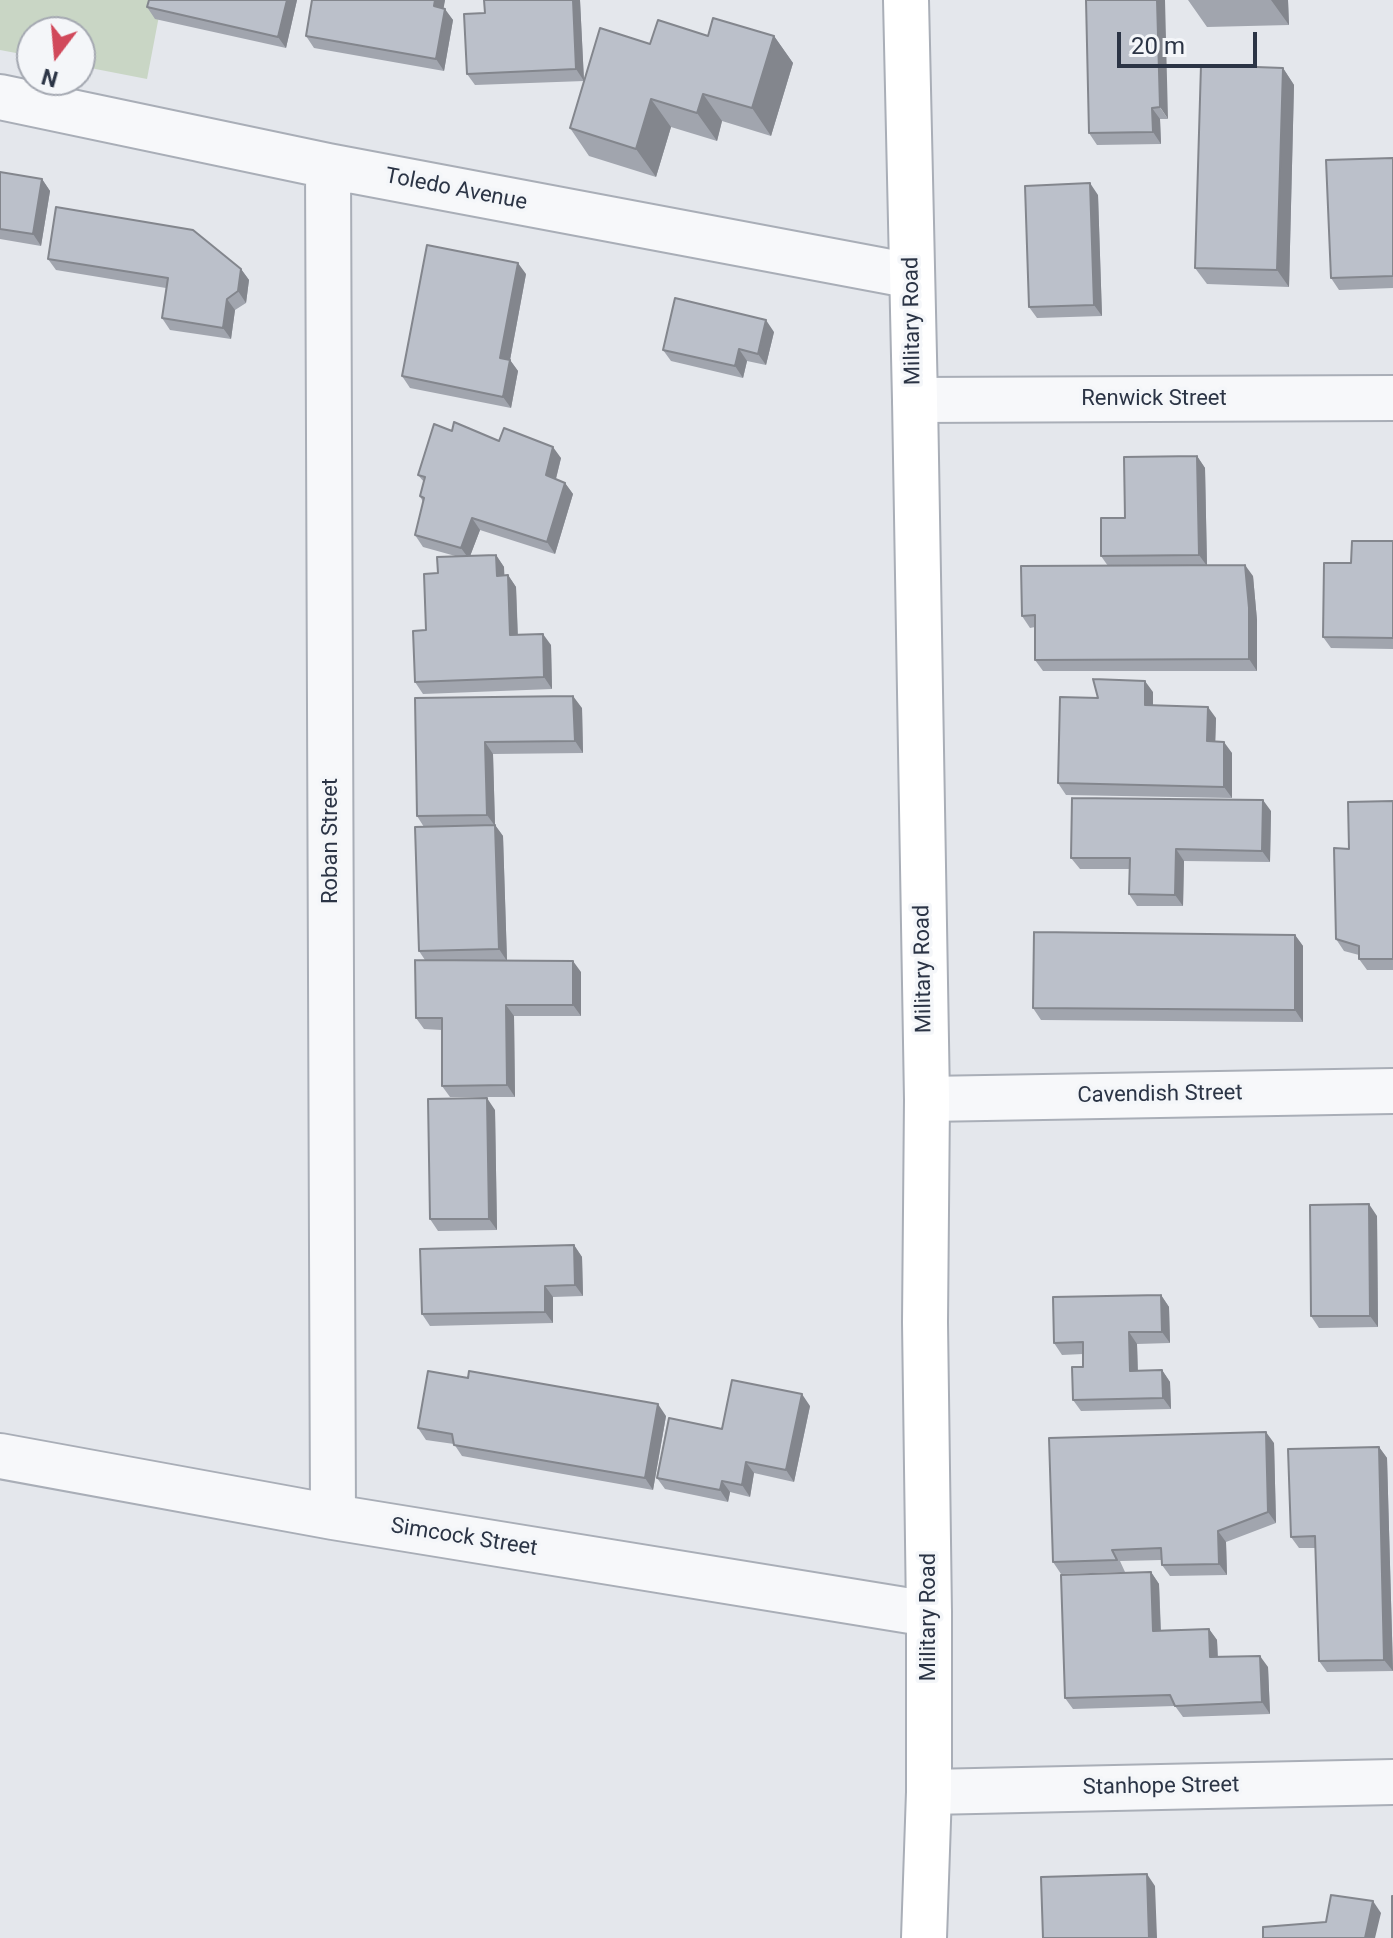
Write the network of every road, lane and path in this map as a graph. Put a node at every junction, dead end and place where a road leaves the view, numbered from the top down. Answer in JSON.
{"nodes":[{"id":1,"x":906,"y":0,"type":"edge"},
{"id":2,"x":0,"y":97,"type":"edge"},
{"id":3,"x":328,"y":166,"type":"junction"},
{"id":4,"x":912,"y":276,"type":"junction"},
{"id":5,"x":1393,"y":398,"type":"edge"},
{"id":6,"x":915,"y":400,"type":"junction"},
{"id":7,"x":1393,"y":1091,"type":"edge"},
{"id":8,"x":927,"y":1099,"type":"junction"},
{"id":9,"x":0,"y":1456,"type":"edge"},
{"id":10,"x":333,"y":1517,"type":"junction"},
{"id":11,"x":929,"y":1614,"type":"junction"},
{"id":12,"x":1393,"y":1782,"type":"edge"},
{"id":13,"x":929,"y":1792,"type":"junction"},
{"id":14,"x":924,"y":1938,"type":"edge"}],
"edges":[{"from":1,"to":4,"type":"street","name":"Military Road"},
{"from":2,"to":3,"type":"street","name":"Toledo Avenue"},
{"from":3,"to":4,"type":"street","name":"Toledo Avenue"},
{"from":3,"to":10,"type":"street","name":"Roban Street"},
{"from":4,"to":6,"type":"street","name":"Military Road"},
{"from":5,"to":6,"type":"street","name":"Renwick Street"},
{"from":6,"to":8,"type":"street","name":"Military Road"},
{"from":7,"to":8,"type":"street","name":"Cavendish Street"},
{"from":8,"to":11,"type":"street","name":"Military Road"},
{"from":9,"to":10,"type":"street","name":"Simcock Street"},
{"from":10,"to":11,"type":"street","name":"Simcock Street"},
{"from":11,"to":13,"type":"street","name":"Military Road"},
{"from":12,"to":13,"type":"street","name":"Stanhope Street"},
{"from":13,"to":14,"type":"street","name":"Military Road"}]}
